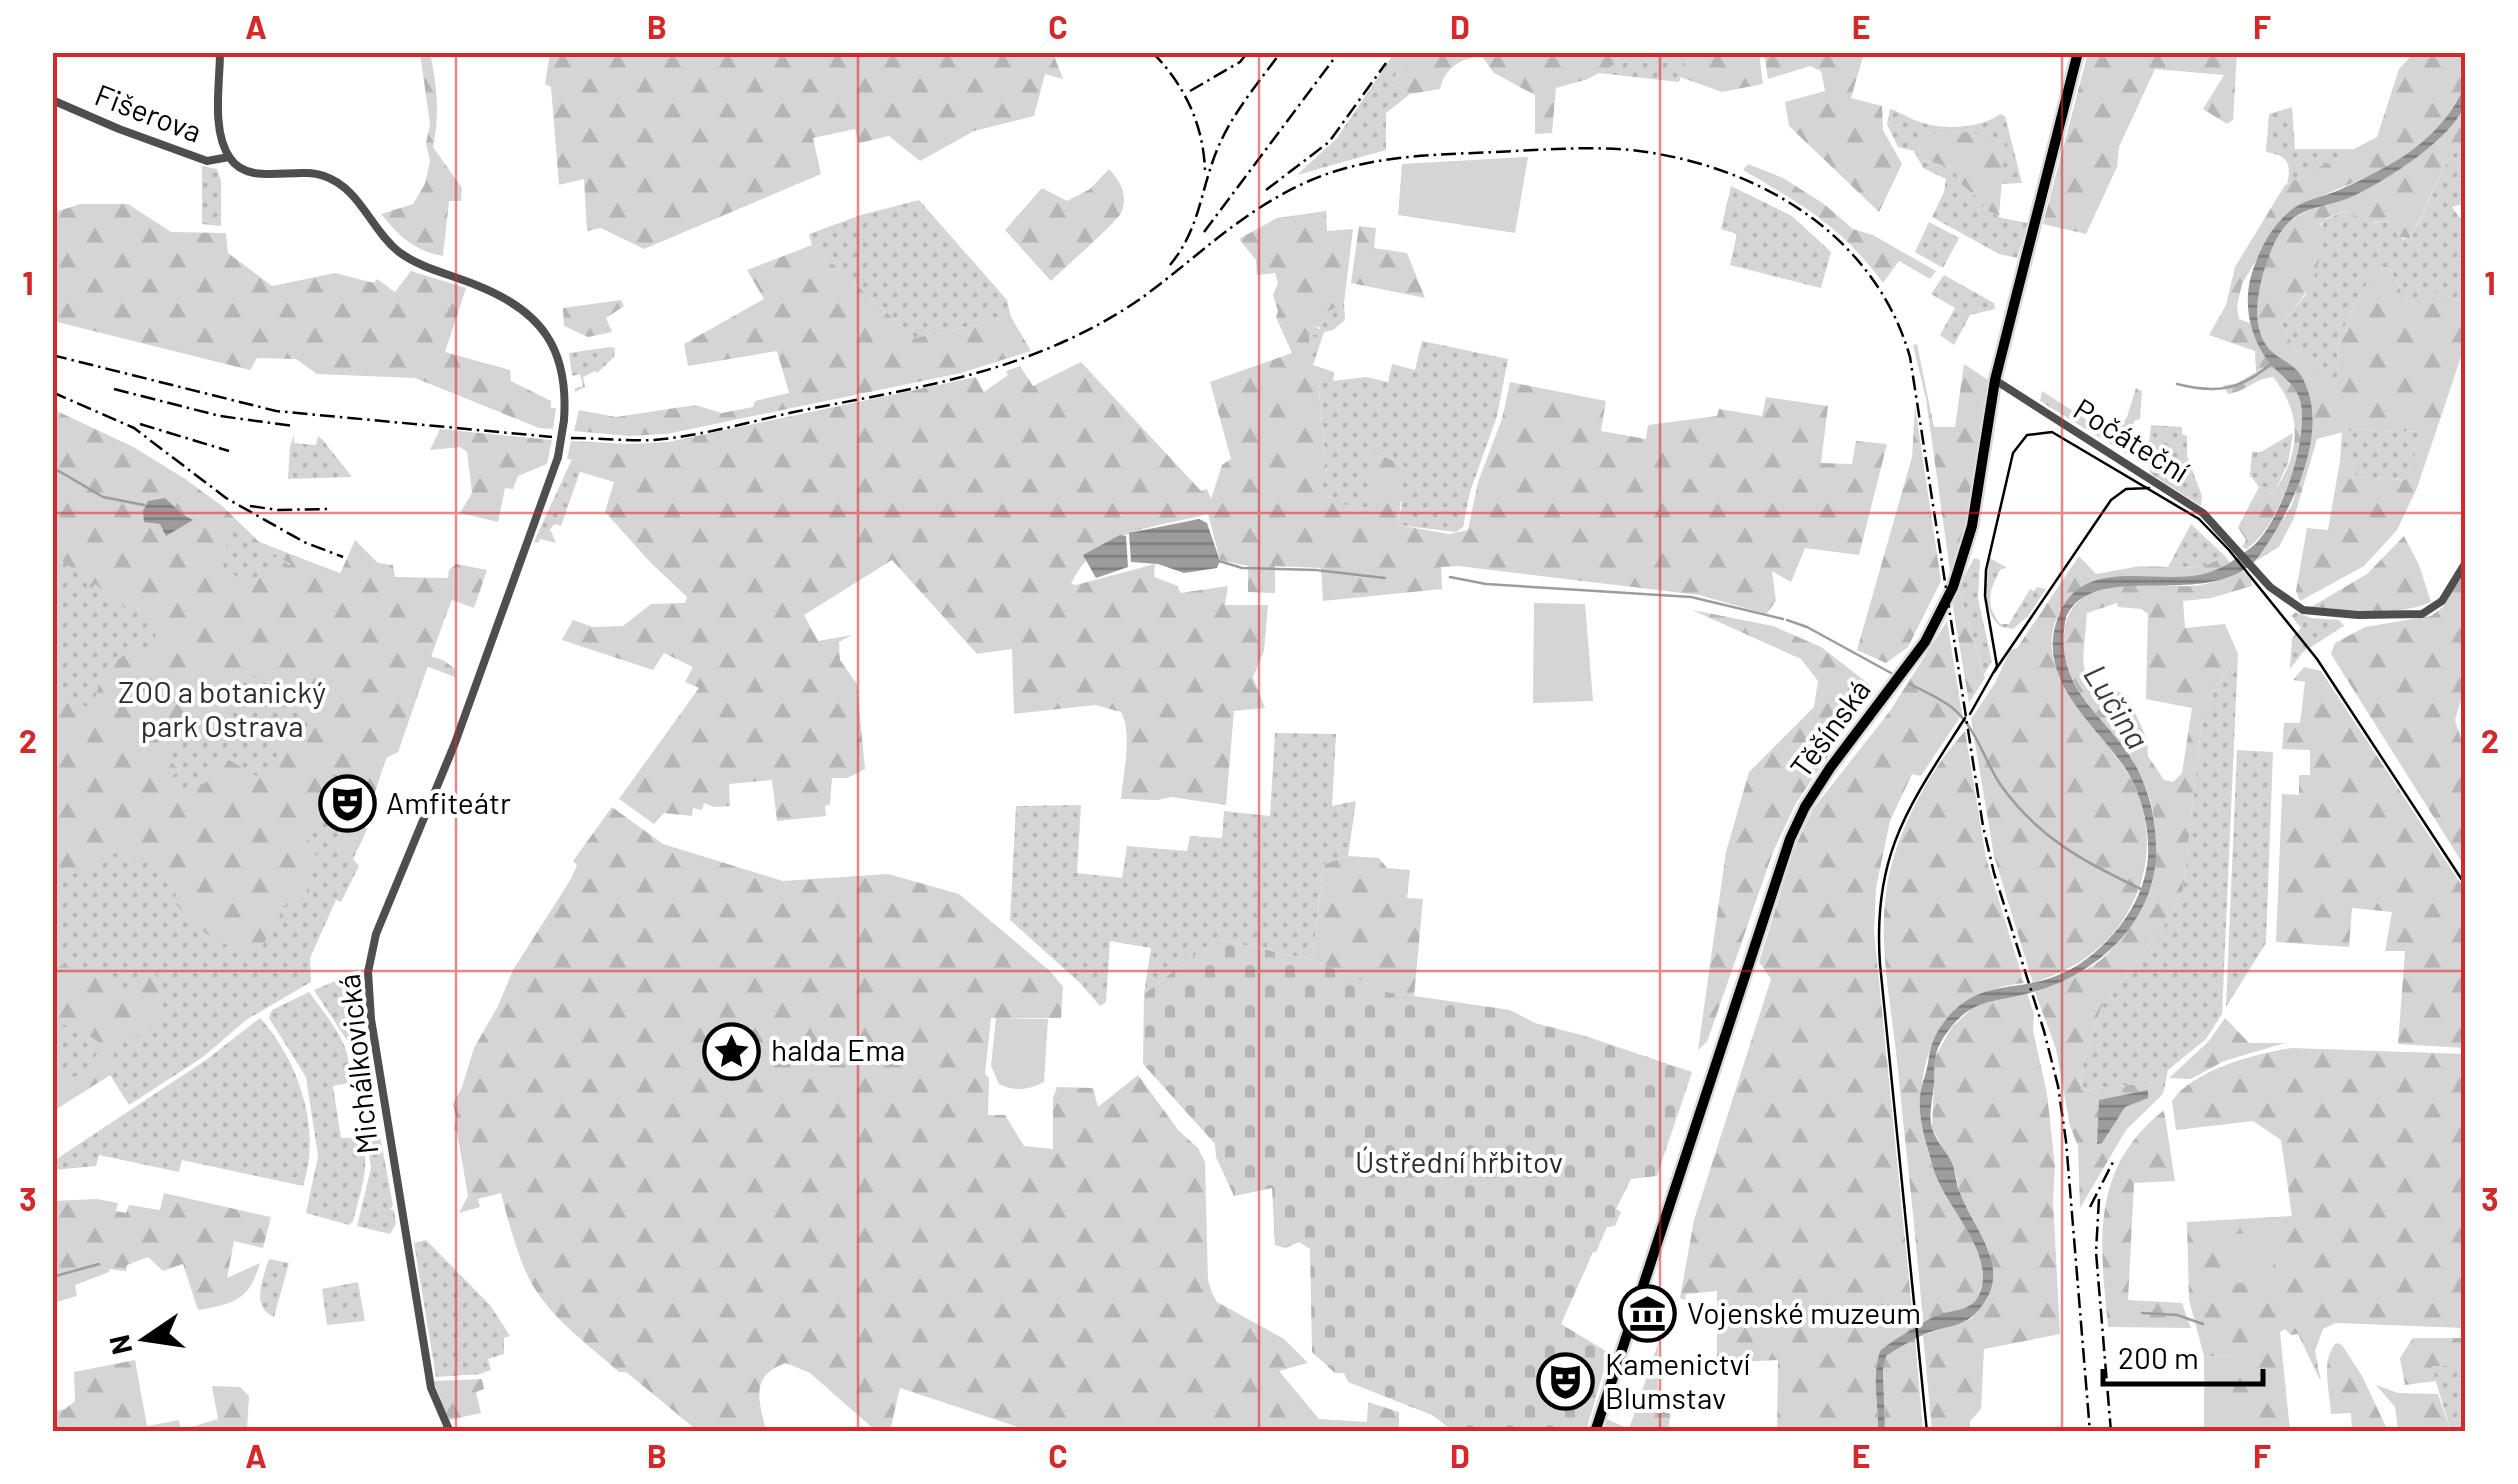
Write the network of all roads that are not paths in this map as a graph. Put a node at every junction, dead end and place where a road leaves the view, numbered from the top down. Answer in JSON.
{"nodes":[{"id":1,"x":220,"y":52,"type":"edge"},
{"id":2,"x":2078,"y":52,"type":"edge"},
{"id":3,"x":52,"y":100,"type":"edge"},
{"id":4,"x":228,"y":157,"type":"junction"},
{"id":5,"x":560,"y":360,"type":"joint"},
{"id":6,"x":1995,"y":380,"type":"junction"},
{"id":7,"x":2466,"y":562,"type":"edge"},
{"id":8,"x":450,"y":1432,"type":"edge"},
{"id":9,"x":1595,"y":1432,"type":"edge"}],
"edges":[{"from":1,"to":4,"type":"street"},
{"from":2,"to":6,"type":"main road","name":"Těšínská"},
{"from":3,"to":4,"type":"street","name":"Fišerova"},
{"from":4,"to":5,"type":"street","name":"Fišerova"},
{"from":5,"to":8,"type":"street","name":"Michálkovická","bridge":true},
{"from":6,"to":7,"type":"street","name":"Počáteční"},
{"from":6,"to":9,"type":"main road","name":"Těšínská"}]}
